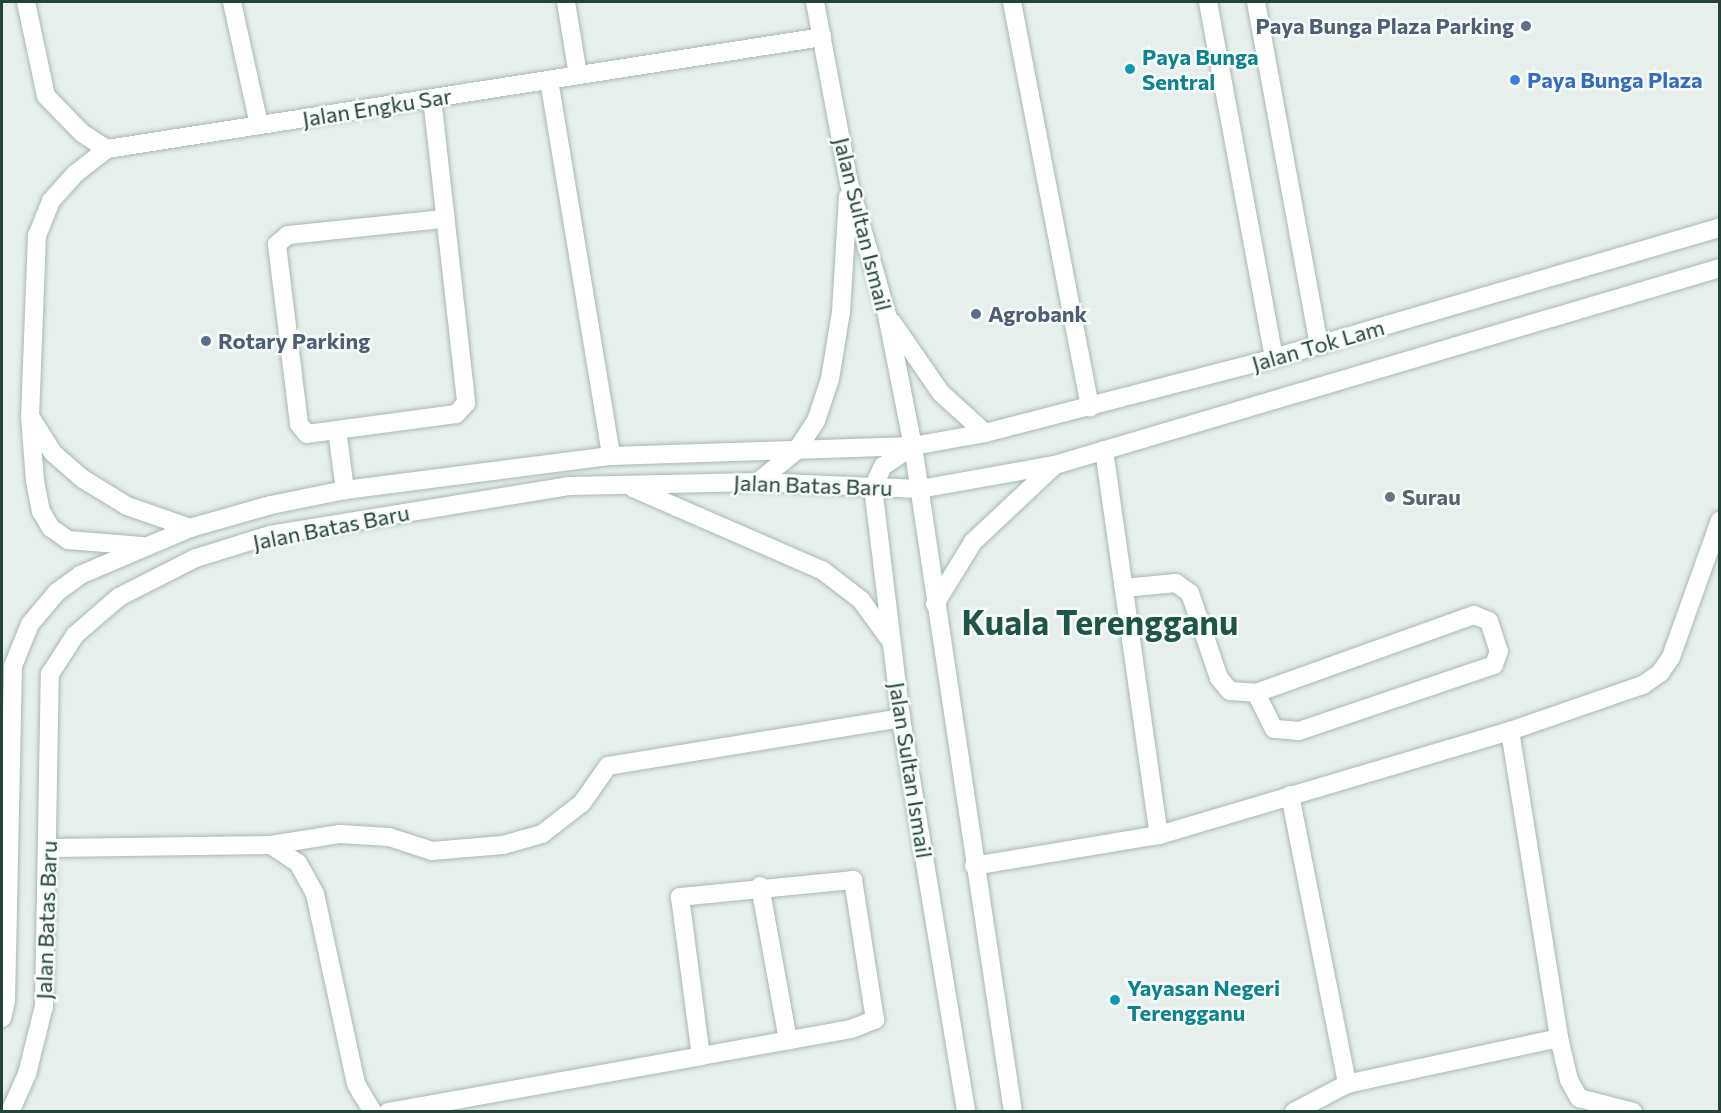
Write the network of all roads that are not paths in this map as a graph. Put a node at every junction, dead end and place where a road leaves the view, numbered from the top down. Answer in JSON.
{"nodes":[{"id":1,"x":26,"y":2,"type":"edge"},
{"id":2,"x":232,"y":2,"type":"edge"},
{"id":3,"x":566,"y":2,"type":"edge"},
{"id":4,"x":815,"y":2,"type":"edge"},
{"id":5,"x":1012,"y":2,"type":"edge"},
{"id":6,"x":1208,"y":2,"type":"edge"},
{"id":7,"x":1256,"y":2,"type":"edge"},
{"id":8,"x":822,"y":37,"type":"junction"},
{"id":9,"x":578,"y":75,"type":"junction"},
{"id":10,"x":549,"y":80,"type":"junction"},
{"id":11,"x":432,"y":98,"type":"junction"},
{"id":12,"x":260,"y":125,"type":"junction"},
{"id":13,"x":107,"y":149,"type":"junction"},
{"id":14,"x":849,"y":183,"type":"junction"},
{"id":15,"x":442,"y":219,"type":"junction"},
{"id":16,"x":1719,"y":228,"type":"edge"},
{"id":17,"x":1719,"y":268,"type":"edge"},
{"id":18,"x":887,"y":315,"type":"junction"},
{"id":19,"x":1319,"y":345,"type":"junction"},
{"id":20,"x":1274,"y":358,"type":"junction"},
{"id":21,"x":1090,"y":408,"type":"junction"},
{"id":22,"x":30,"y":417,"type":"junction"},
{"id":23,"x":337,"y":430,"type":"junction"},
{"id":24,"x":985,"y":433,"type":"junction"},
{"id":25,"x":913,"y":446,"type":"junction"},
{"id":26,"x":797,"y":450,"type":"junction"},
{"id":27,"x":1104,"y":450,"type":"junction"},
{"id":28,"x":610,"y":456,"type":"junction"},
{"id":29,"x":1055,"y":465,"type":"junction"},
{"id":30,"x":758,"y":482,"type":"junction"},
{"id":31,"x":626,"y":485,"type":"junction"},
{"id":32,"x":873,"y":487,"type":"junction"},
{"id":33,"x":920,"y":489,"type":"junction"},
{"id":34,"x":345,"y":490,"type":"junction"},
{"id":35,"x":1719,"y":520,"type":"edge"},
{"id":36,"x":190,"y":528,"type":"junction"},
{"id":37,"x":142,"y":546,"type":"junction"},
{"id":38,"x":1124,"y":588,"type":"junction"},
{"id":39,"x":935,"y":604,"type":"junction"},
{"id":40,"x":891,"y":642,"type":"junction"},
{"id":41,"x":1256,"y":693,"type":"junction"},
{"id":42,"x":901,"y":718,"type":"junction"},
{"id":43,"x":1510,"y":731,"type":"junction"},
{"id":44,"x":6,"y":742,"type":"edge"},
{"id":45,"x":1290,"y":795,"type":"junction"},
{"id":46,"x":1159,"y":835,"type":"junction"},
{"id":47,"x":271,"y":845,"type":"junction"},
{"id":48,"x":50,"y":848,"type":"junction"},
{"id":49,"x":974,"y":866,"type":"junction"},
{"id":50,"x":760,"y":886,"type":"junction"},
{"id":51,"x":2,"y":1018,"type":"edge"},
{"id":52,"x":1559,"y":1038,"type":"junction"},
{"id":53,"x":788,"y":1040,"type":"junction"},
{"id":54,"x":701,"y":1056,"type":"junction"},
{"id":55,"x":1347,"y":1084,"type":"junction"},
{"id":56,"x":10,"y":1112,"type":"edge"},
{"id":57,"x":373,"y":1112,"type":"edge"},
{"id":58,"x":388,"y":1112,"type":"edge"},
{"id":59,"x":966,"y":1112,"type":"edge"},
{"id":60,"x":1013,"y":1112,"type":"edge"},
{"id":61,"x":1294,"y":1112,"type":"edge"},
{"id":62,"x":1633,"y":1112,"type":"edge"}],
"edges":[{"from":1,"to":13,"type":"main road"},
{"from":2,"to":12,"type":"main road"},
{"from":3,"to":9,"type":"main road"},
{"from":4,"to":8,"type":"main road","name":"Jalan Sultan Ismail"},
{"from":5,"to":21,"type":"main road"},
{"from":6,"to":20,"type":"main road"},
{"from":7,"to":19,"type":"main road"},
{"from":8,"to":9,"type":"main road","name":"Jalan Engku Sar"},
{"from":8,"to":14,"type":"main road","name":"Jalan Sultan Ismail"},
{"from":9,"to":10,"type":"main road","name":"Jalan Engku Sar"},
{"from":10,"to":11,"type":"main road","name":"Jalan Engku Sar"},
{"from":10,"to":28,"type":"main road"},
{"from":11,"to":12,"type":"main road","name":"Jalan Engku Sar"},
{"from":11,"to":15,"type":"main road"},
{"from":12,"to":13,"type":"main road","name":"Jalan Engku Sar"},
{"from":13,"to":22,"type":"main road"},
{"from":14,"to":18,"type":"main road","name":"Jalan Sultan Ismail"},
{"from":14,"to":26,"type":"main road"},
{"from":15,"to":23,"type":"main road"},
{"from":15,"to":23,"type":"main road"},
{"from":16,"to":19,"type":"main road","name":"Jalan Tok Lam"},
{"from":17,"to":27,"type":"main road","name":"Jalan Tok Lam"},
{"from":18,"to":24,"type":"main road"},
{"from":18,"to":25,"type":"main road","name":"Jalan Sultan Ismail"},
{"from":19,"to":20,"type":"main road","name":"Jalan Tok Lam"},
{"from":20,"to":21,"type":"main road","name":"Jalan Tok Lam"},
{"from":21,"to":24,"type":"main road","name":"Jalan Tok Lam"},
{"from":22,"to":36,"type":"main road"},
{"from":22,"to":37,"type":"main road"},
{"from":23,"to":34,"type":"main road"},
{"from":24,"to":25,"type":"main road","name":"Jalan Tok Lam"},
{"from":25,"to":26,"type":"main road","name":"Jalan Batas Baru"},
{"from":25,"to":32,"type":"main road"},
{"from":25,"to":33,"type":"main road","name":"Jalan Sultan Ismail"},
{"from":26,"to":28,"type":"main road","name":"Jalan Batas Baru"},
{"from":26,"to":30,"type":"main road"},
{"from":27,"to":29,"type":"main road","name":"Jalan Tok Lam"},
{"from":27,"to":38,"type":"main road"},
{"from":28,"to":34,"type":"main road","name":"Jalan Batas Baru"},
{"from":29,"to":33,"type":"main road","name":"Jalan Tok Lam"},
{"from":29,"to":39,"type":"main road"},
{"from":30,"to":31,"type":"main road","name":"Jalan Batas Baru"},
{"from":30,"to":32,"type":"main road","name":"Jalan Batas Baru"},
{"from":31,"to":40,"type":"main road"},
{"from":31,"to":48,"type":"main road","name":"Jalan Batas Baru"},
{"from":32,"to":33,"type":"main road","name":"Jalan Batas Baru"},
{"from":32,"to":40,"type":"main road","name":"Jalan Sultan Ismail"},
{"from":33,"to":39,"type":"main road","name":"Jalan Sultan Ismail"},
{"from":34,"to":36,"type":"main road","name":"Jalan Batas Baru"},
{"from":35,"to":43,"type":"main road"},
{"from":36,"to":37,"type":"main road","name":"Jalan Batas Baru"},
{"from":37,"to":44,"type":"main road","name":"Jalan Batas Baru"},
{"from":38,"to":41,"type":"main road"},
{"from":38,"to":46,"type":"main road"},
{"from":39,"to":49,"type":"main road","name":"Jalan Sultan Ismail"},
{"from":40,"to":42,"type":"main road","name":"Jalan Sultan Ismail"},
{"from":41,"to":41,"type":"main road"},
{"from":42,"to":47,"type":"main road"},
{"from":42,"to":59,"type":"main road","name":"Jalan Sultan Ismail"},
{"from":43,"to":45,"type":"main road"},
{"from":43,"to":52,"type":"main road"},
{"from":44,"to":51,"type":"main road","name":"Jalan Batas Baru"},
{"from":45,"to":46,"type":"main road"},
{"from":45,"to":55,"type":"main road"},
{"from":46,"to":49,"type":"main road"},
{"from":47,"to":48,"type":"main road"},
{"from":47,"to":57,"type":"main road"},
{"from":48,"to":56,"type":"main road","name":"Jalan Batas Baru"},
{"from":49,"to":60,"type":"main road","name":"Jalan Sultan Ismail"},
{"from":50,"to":53,"type":"main road"},
{"from":50,"to":53,"type":"main road"},
{"from":50,"to":54,"type":"main road"},
{"from":52,"to":55,"type":"main road"},
{"from":52,"to":62,"type":"main road"},
{"from":53,"to":54,"type":"main road"},
{"from":54,"to":58,"type":"main road"},
{"from":55,"to":61,"type":"main road"}]}
